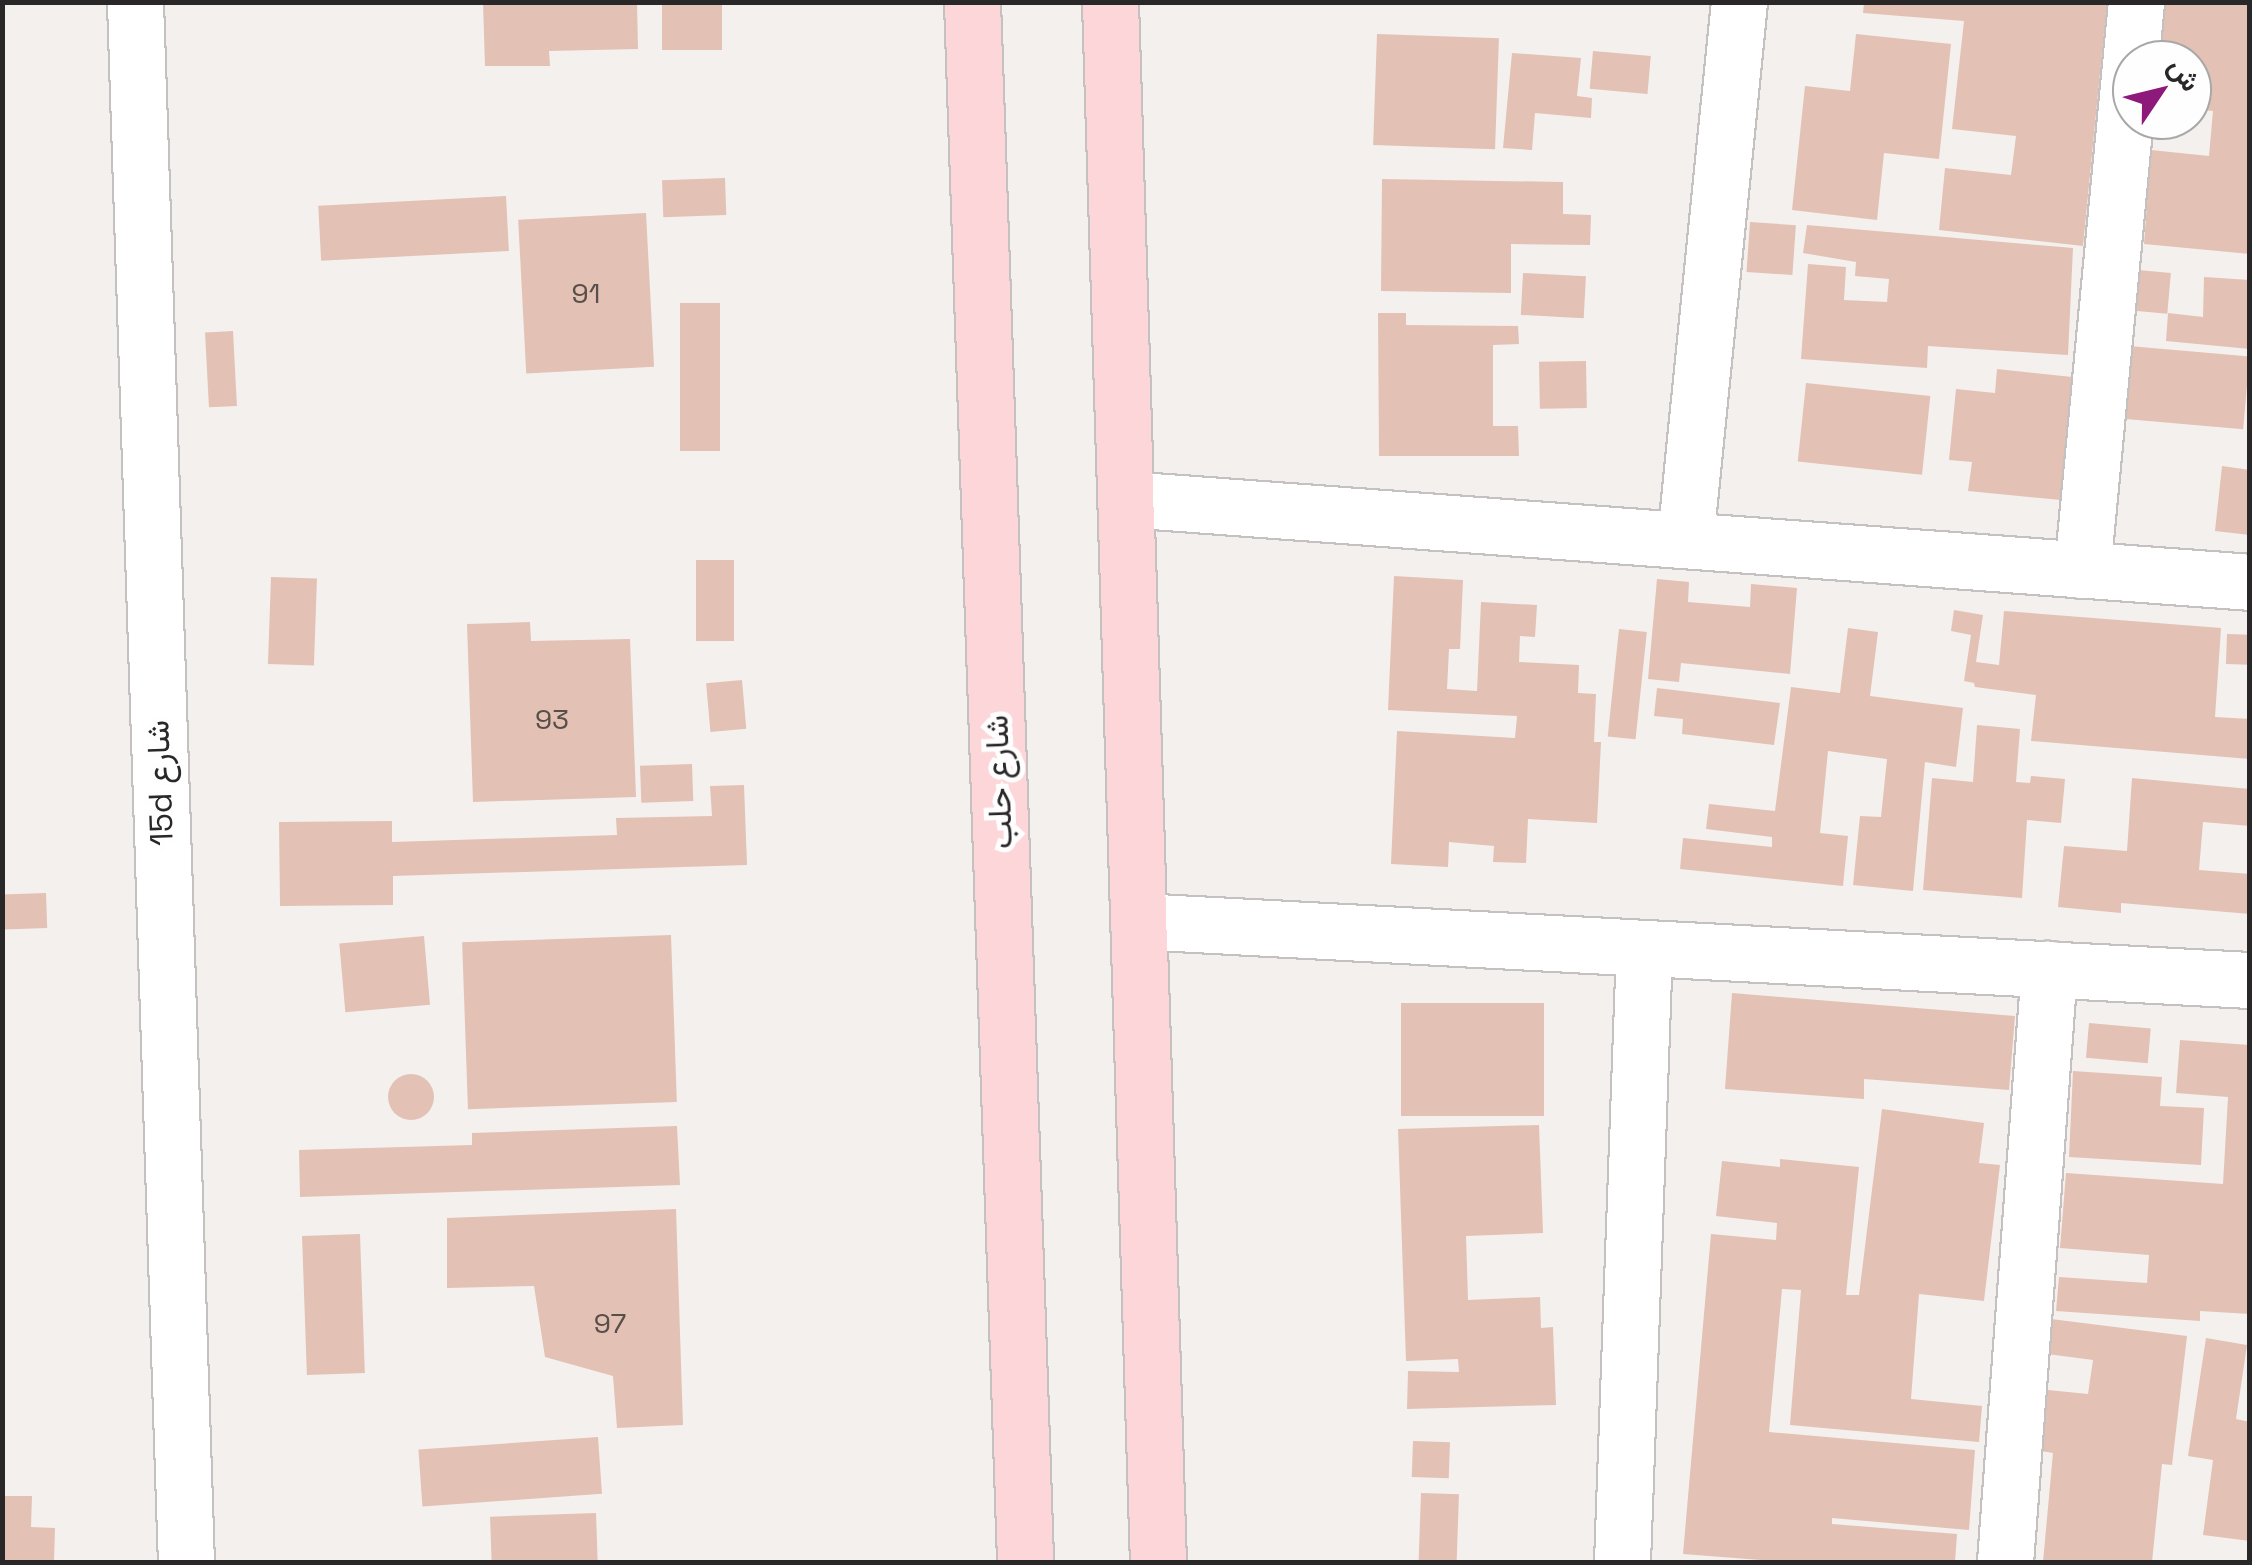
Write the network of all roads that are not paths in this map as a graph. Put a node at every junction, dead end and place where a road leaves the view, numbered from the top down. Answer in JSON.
{"nodes":[{"id":1,"x":135,"y":2,"type":"edge"},
{"id":2,"x":972,"y":2,"type":"edge"},
{"id":3,"x":1110,"y":2,"type":"edge"},
{"id":4,"x":1739,"y":2,"type":"edge"},
{"id":5,"x":2136,"y":2,"type":"edge"},
{"id":6,"x":1126,"y":499,"type":"junction"},
{"id":7,"x":1685,"y":540,"type":"junction"},
{"id":8,"x":2082,"y":570,"type":"junction"},
{"id":9,"x":2250,"y":582,"type":"edge"},
{"id":10,"x":1138,"y":922,"type":"junction"},
{"id":11,"x":1644,"y":948,"type":"junction"},
{"id":12,"x":2049,"y":970,"type":"junction"},
{"id":13,"x":2250,"y":980,"type":"edge"},
{"id":14,"x":186,"y":1562,"type":"edge"},
{"id":15,"x":1025,"y":1562,"type":"edge"},
{"id":16,"x":1158,"y":1562,"type":"edge"},
{"id":17,"x":1622,"y":1562,"type":"edge"},
{"id":18,"x":2005,"y":1562,"type":"edge"}],
"edges":[{"from":1,"to":14,"type":"street","name":"15d شارع"},
{"from":2,"to":15,"type":"street","name":"شارع حلب"},
{"from":3,"to":6,"type":"street"},
{"from":4,"to":7,"type":"street"},
{"from":5,"to":8,"type":"street"},
{"from":6,"to":7,"type":"street"},
{"from":6,"to":10,"type":"street"},
{"from":7,"to":8,"type":"street"},
{"from":8,"to":9,"type":"street"},
{"from":10,"to":11,"type":"street"},
{"from":10,"to":16,"type":"street"},
{"from":11,"to":12,"type":"street"},
{"from":11,"to":17,"type":"street"},
{"from":12,"to":13,"type":"street"},
{"from":12,"to":18,"type":"street"}]}
